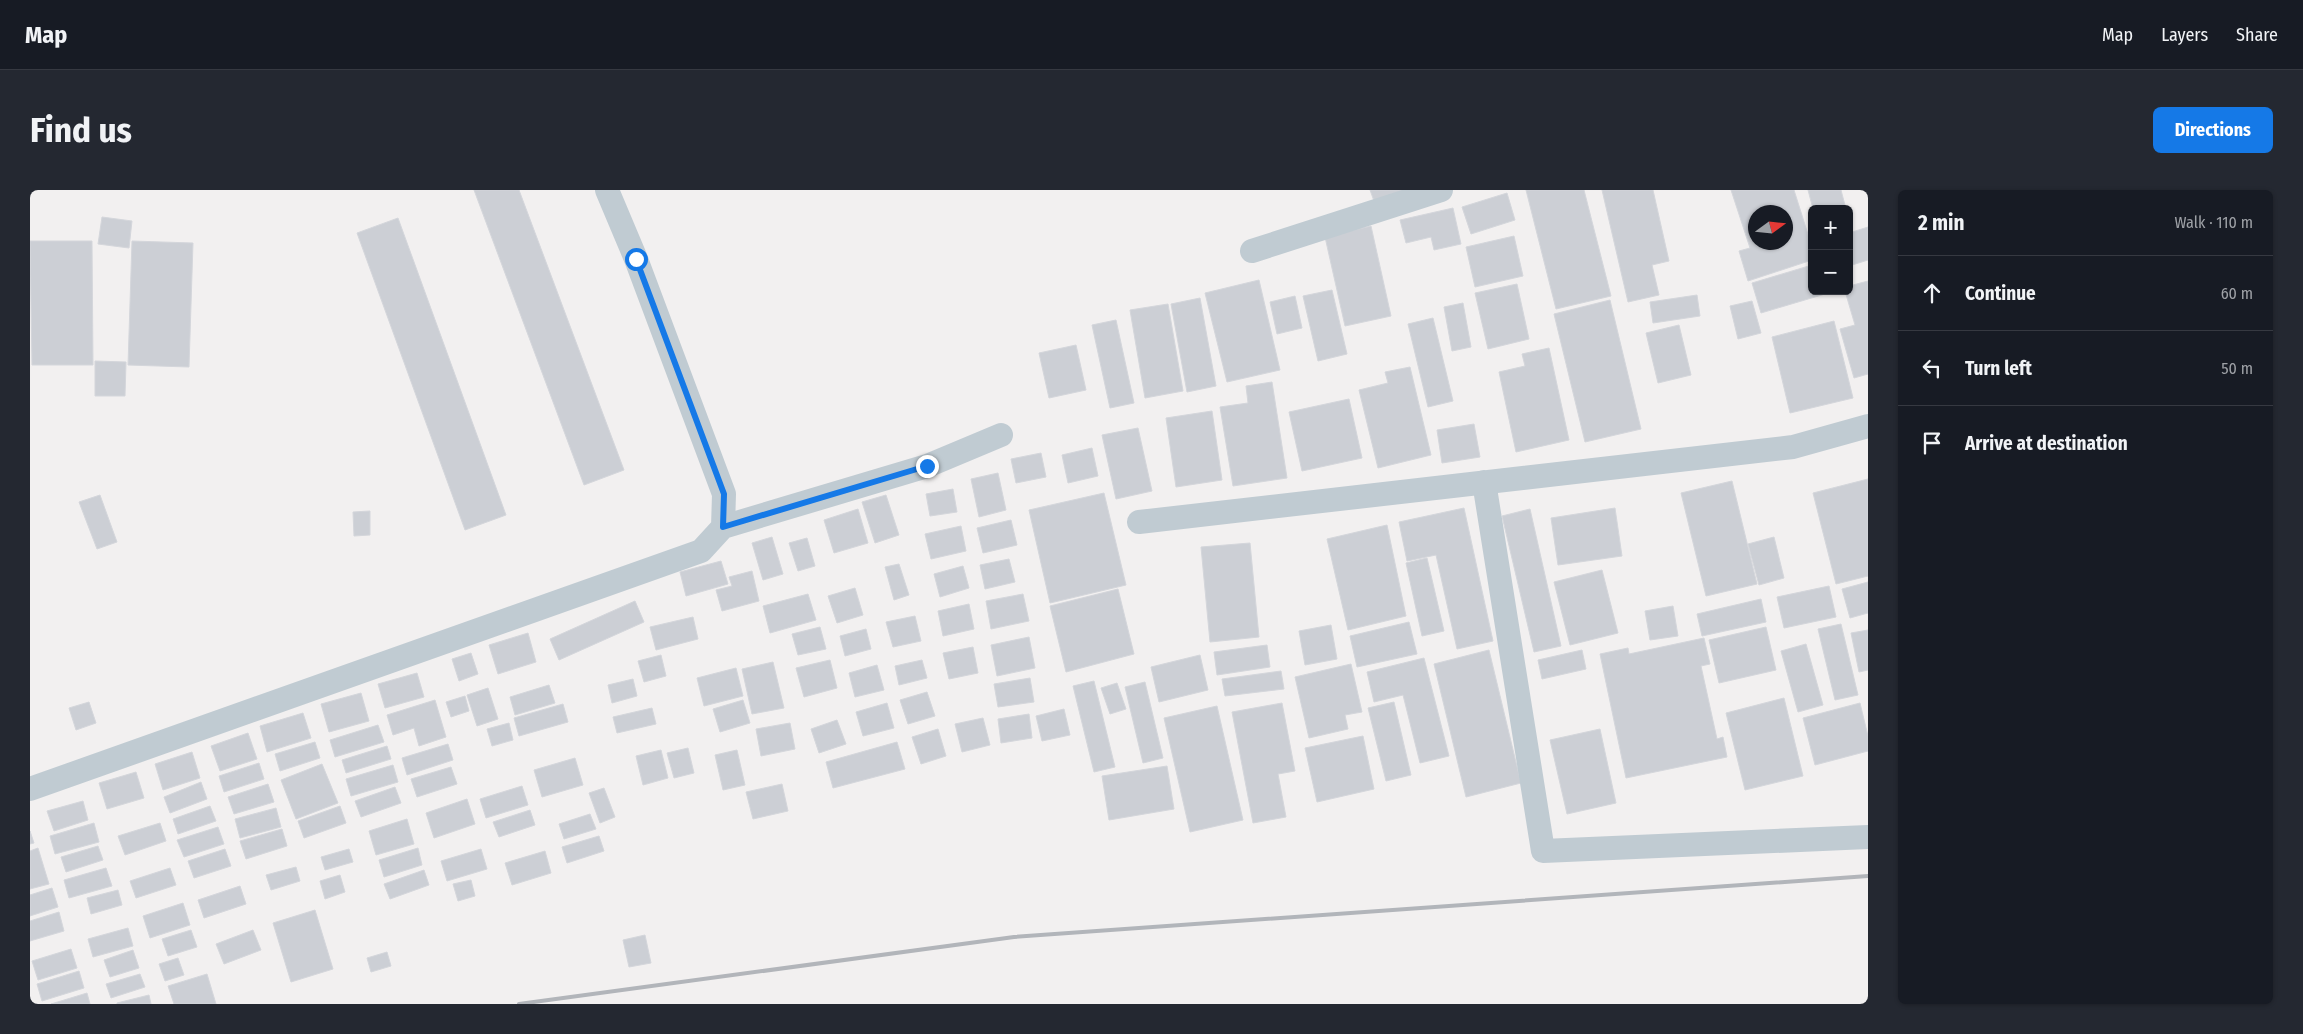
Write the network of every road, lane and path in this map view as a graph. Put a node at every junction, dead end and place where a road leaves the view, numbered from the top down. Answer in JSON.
{"nodes":[{"id":1,"x":607,"y":190,"type":"edge"},
{"id":2,"x":1441,"y":190,"type":"edge"},
{"id":3,"x":1252,"y":251,"type":"dead end"},
{"id":4,"x":1868,"y":426,"type":"edge"},
{"id":5,"x":1001,"y":435,"type":"dead end"},
{"id":6,"x":1484,"y":482,"type":"junction"},
{"id":7,"x":1139,"y":522,"type":"dead end"},
{"id":8,"x":723,"y":527,"type":"junction"},
{"id":9,"x":30,"y":789,"type":"edge"},
{"id":10,"x":1868,"y":837,"type":"edge"}],
"edges":[{"from":1,"to":8,"type":"street"},
{"from":2,"to":3,"type":"street"},
{"from":4,"to":6,"type":"street"},
{"from":5,"to":8,"type":"street"},
{"from":6,"to":7,"type":"street"},
{"from":6,"to":10,"type":"street"},
{"from":8,"to":9,"type":"street"}]}
